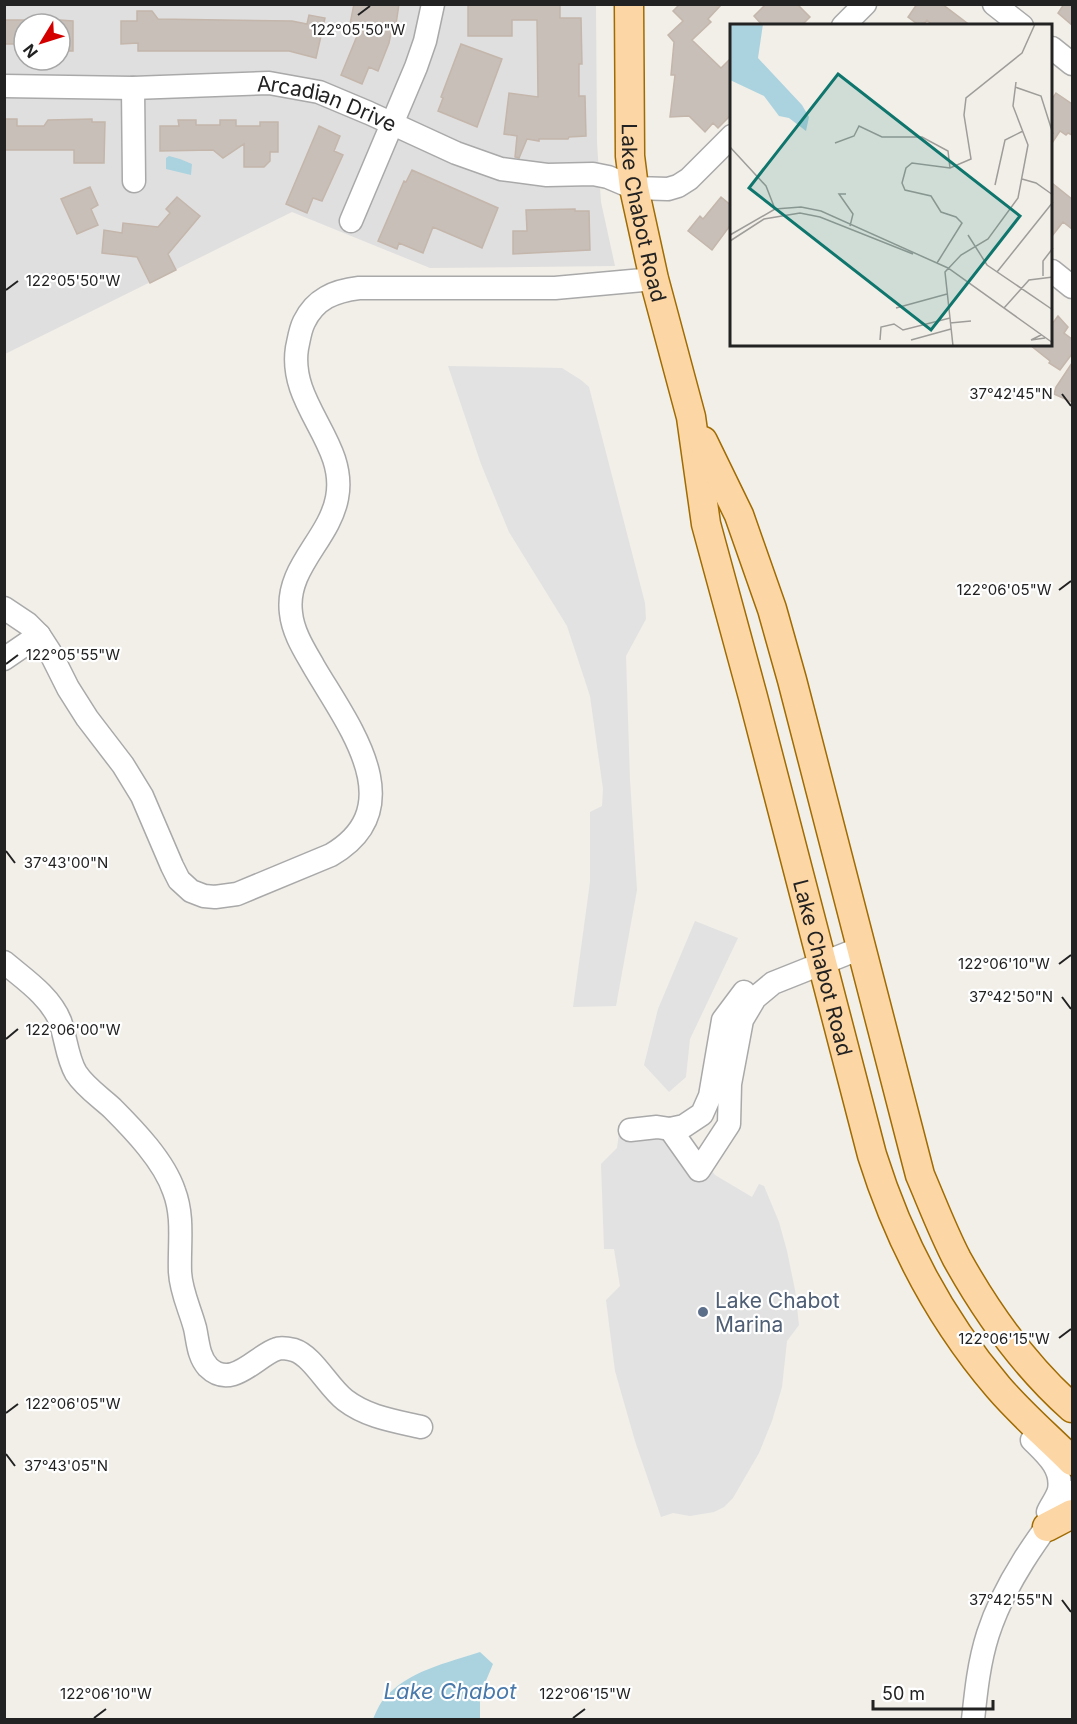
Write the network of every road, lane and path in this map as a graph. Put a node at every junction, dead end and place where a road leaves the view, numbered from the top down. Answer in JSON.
{"nodes":[{"id":1,"x":434,"y":4,"type":"edge"},
{"id":2,"x":628,"y":4,"type":"edge"},
{"id":3,"x":865,"y":4,"type":"edge"},
{"id":4,"x":994,"y":4,"type":"edge"},
{"id":5,"x":845,"y":24,"type":"edge"},
{"id":6,"x":1019,"y":24,"type":"edge"},
{"id":7,"x":1053,"y":49,"type":"edge"},
{"id":8,"x":1072,"y":64,"type":"edge"},
{"id":9,"x":4,"y":86,"type":"edge"},
{"id":10,"x":132,"y":88,"type":"junction"},
{"id":11,"x":392,"y":123,"type":"junction"},
{"id":12,"x":730,"y":138,"type":"edge"},
{"id":13,"x":134,"y":181,"type":"dead end"},
{"id":14,"x":634,"y":188,"type":"junction"},
{"id":15,"x":351,"y":221,"type":"dead end"},
{"id":16,"x":1053,"y":272,"type":"edge"},
{"id":17,"x":654,"y":279,"type":"junction"},
{"id":18,"x":1072,"y":287,"type":"edge"},
{"id":19,"x":691,"y":417,"type":"junction"},
{"id":20,"x":4,"y":608,"type":"edge"},
{"id":21,"x":39,"y":634,"type":"junction"},
{"id":22,"x":4,"y":659,"type":"edge"},
{"id":23,"x":861,"y":948,"type":"junction"},
{"id":24,"x":820,"y":957,"type":"junction"},
{"id":25,"x":4,"y":962,"type":"edge"},
{"id":26,"x":720,"y":1098,"type":"junction"},
{"id":27,"x":670,"y":1129,"type":"junction"},
{"id":28,"x":630,"y":1130,"type":"dead end"},
{"id":29,"x":955,"y":1332,"type":"junction"},
{"id":30,"x":1011,"y":1342,"type":"junction"},
{"id":31,"x":1072,"y":1408,"type":"edge"},
{"id":32,"x":422,"y":1427,"type":"dead end"},
{"id":33,"x":1072,"y":1440,"type":"edge"},
{"id":34,"x":1072,"y":1461,"type":"edge"},
{"id":35,"x":1072,"y":1492,"type":"edge"},
{"id":36,"x":1072,"y":1514,"type":"edge"},
{"id":37,"x":1047,"y":1527,"type":"junction"},
{"id":38,"x":973,"y":1719,"type":"edge"}],
"edges":[{"from":1,"to":11,"type":"street"},
{"from":2,"to":14,"type":"main road","name":"Lake Chabot Road"},
{"from":3,"to":5,"type":"street"},
{"from":4,"to":6,"type":"street"},
{"from":7,"to":8,"type":"street"},
{"from":9,"to":10,"type":"street","name":"Arcadian Drive"},
{"from":10,"to":11,"type":"street","name":"Arcadian Drive"},
{"from":10,"to":13,"type":"street"},
{"from":11,"to":14,"type":"street","name":"Arcadian Drive"},
{"from":11,"to":15,"type":"street"},
{"from":12,"to":14,"type":"street"},
{"from":14,"to":17,"type":"main road","name":"Lake Chabot Road"},
{"from":16,"to":18,"type":"street"},
{"from":17,"to":19,"type":"main road","name":"Lake Chabot Road"},
{"from":17,"to":21,"type":"street"},
{"from":19,"to":23,"type":"main road","name":"Lake Chabot Road"},
{"from":19,"to":24,"type":"main road","name":"Lake Chabot Road"},
{"from":20,"to":21,"type":"street"},
{"from":21,"to":22,"type":"street"},
{"from":23,"to":24,"type":"street"},
{"from":23,"to":30,"type":"main road","name":"Lake Chabot Road"},
{"from":24,"to":26,"type":"street"},
{"from":24,"to":29,"type":"main road","name":"Lake Chabot Road"},
{"from":25,"to":32,"type":"street"},
{"from":26,"to":27,"type":"street"},
{"from":26,"to":27,"type":"street"},
{"from":27,"to":28,"type":"street"},
{"from":29,"to":34,"type":"main road","name":"Lake Chabot Road"},
{"from":29,"to":37,"type":"street"},
{"from":30,"to":31,"type":"main road","name":"Lake Chabot Road"},
{"from":30,"to":33,"type":"main road"},
{"from":35,"to":37,"type":"street"},
{"from":36,"to":37,"type":"main road"},
{"from":37,"to":38,"type":"street"}]}
